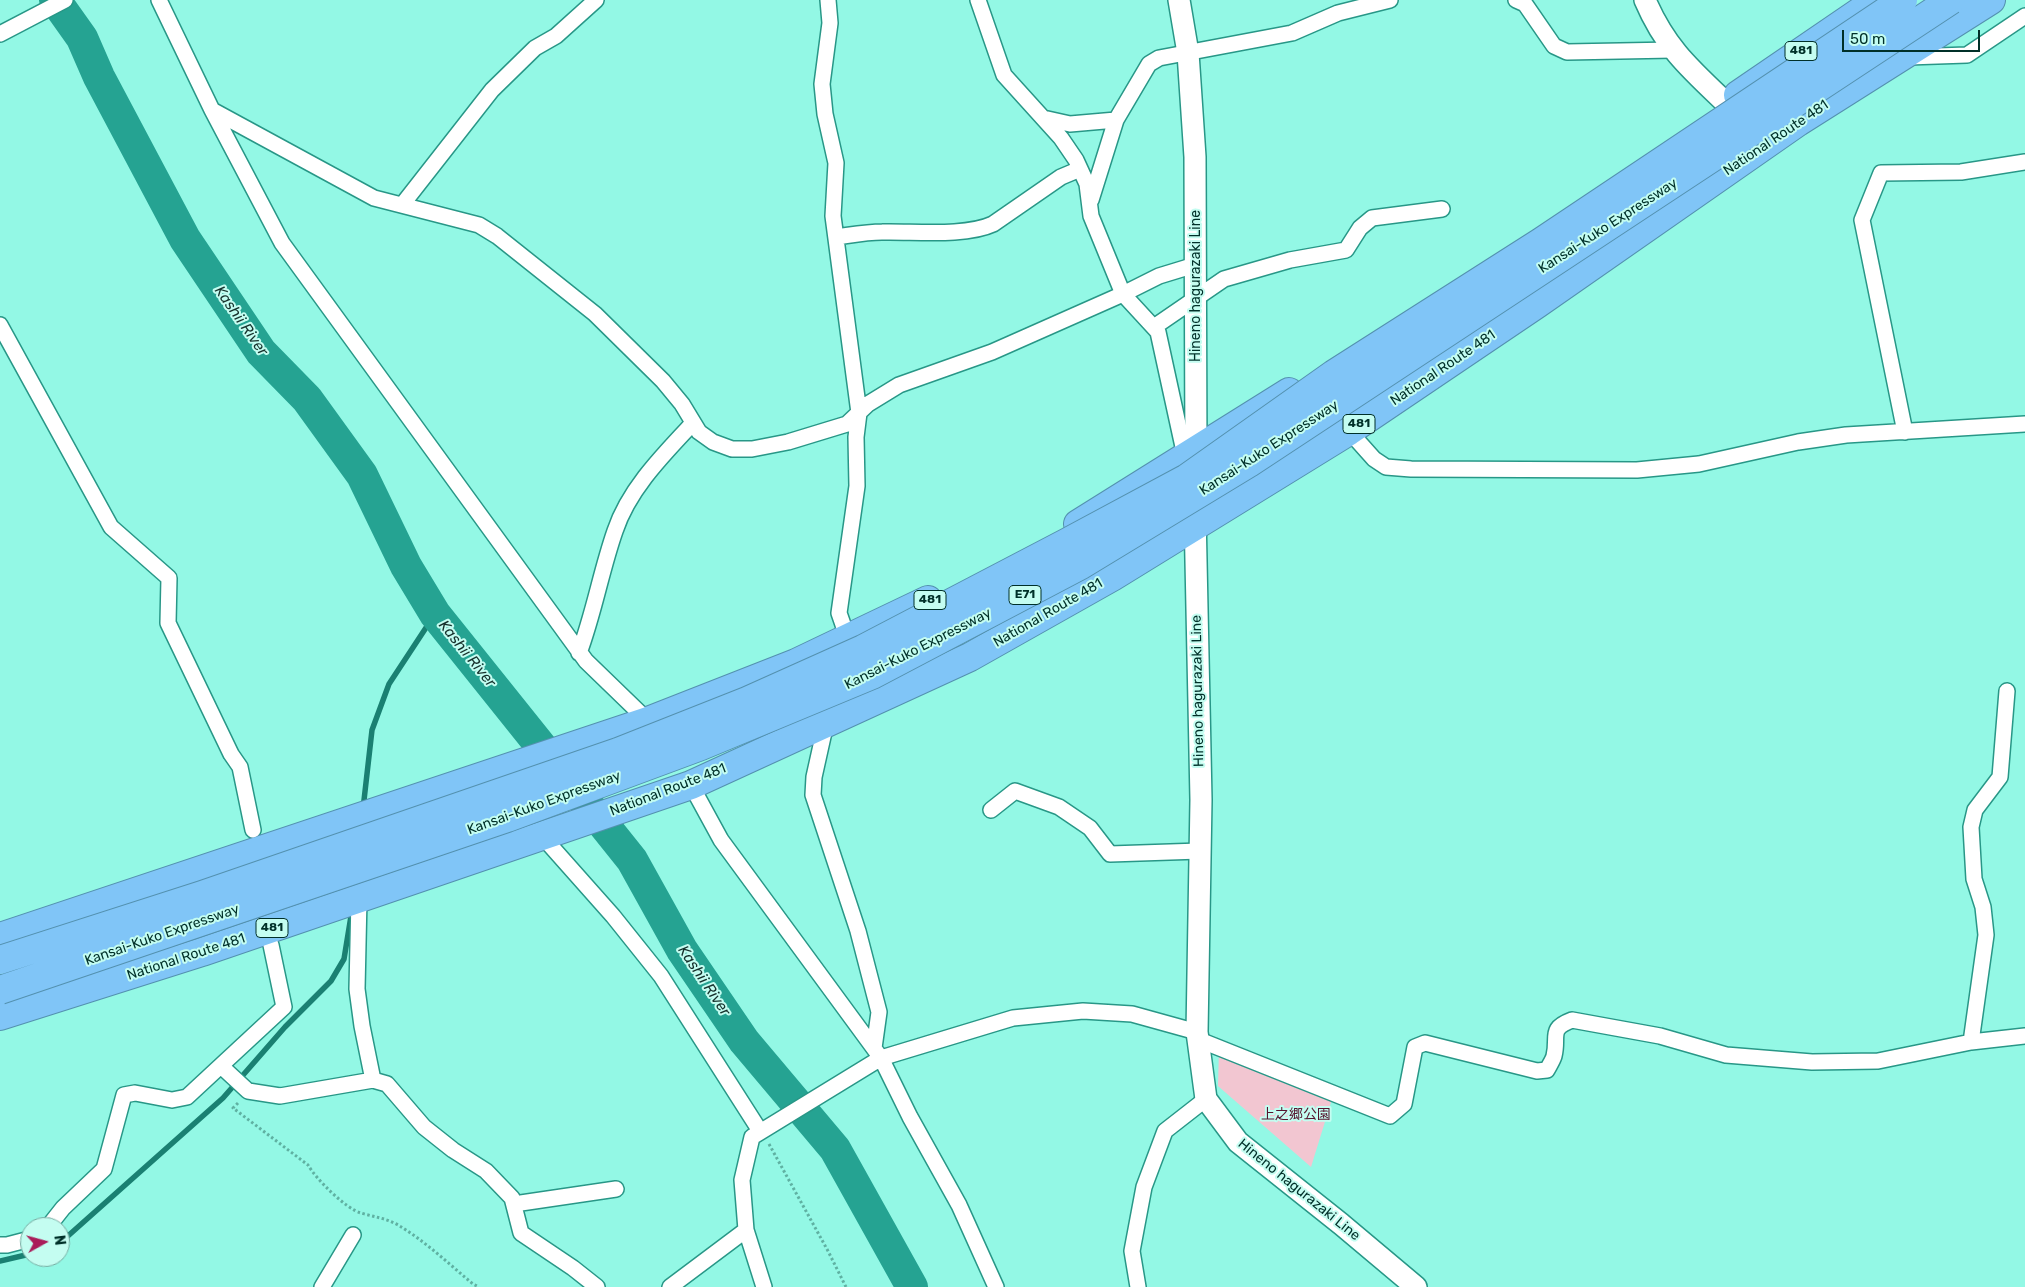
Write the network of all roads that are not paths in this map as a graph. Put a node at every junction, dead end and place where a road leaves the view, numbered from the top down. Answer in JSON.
{"nodes":[{"id":1,"x":65,"y":0,"type":"edge"},
{"id":2,"x":159,"y":0,"type":"edge"},
{"id":3,"x":596,"y":0,"type":"edge"},
{"id":4,"x":828,"y":0,"type":"edge"},
{"id":5,"x":978,"y":0,"type":"edge"},
{"id":6,"x":1179,"y":0,"type":"edge"},
{"id":7,"x":1390,"y":0,"type":"edge"},
{"id":8,"x":1516,"y":0,"type":"edge"},
{"id":9,"x":1645,"y":0,"type":"edge"},
{"id":10,"x":1856,"y":0,"type":"edge"},
{"id":11,"x":1877,"y":0,"type":"edge"},
{"id":12,"x":1903,"y":0,"type":"edge"},
{"id":13,"x":1951,"y":0,"type":"edge"},
{"id":14,"x":1991,"y":0,"type":"edge"},
{"id":15,"x":1337,"y":7,"type":"edge"},
{"id":16,"x":2025,"y":16,"type":"edge"},
{"id":17,"x":0,"y":34,"type":"edge"},
{"id":18,"x":1813,"y":43,"type":"junction"},
{"id":19,"x":1673,"y":50,"type":"junction"},
{"id":20,"x":1188,"y":53,"type":"junction"},
{"id":21,"x":1901,"y":57,"type":"junction"},
{"id":22,"x":1726,"y":103,"type":"junction"},
{"id":23,"x":212,"y":110,"type":"junction"},
{"id":24,"x":1043,"y":118,"type":"junction"},
{"id":25,"x":1116,"y":120,"type":"junction"},
{"id":26,"x":2025,"y":162,"type":"edge"},
{"id":27,"x":1080,"y":169,"type":"junction"},
{"id":28,"x":1089,"y":203,"type":"junction"},
{"id":29,"x":402,"y":205,"type":"junction"},
{"id":30,"x":1442,"y":209,"type":"dead end"},
{"id":31,"x":836,"y":237,"type":"junction"},
{"id":32,"x":1196,"y":265,"type":"junction"},
{"id":33,"x":1123,"y":294,"type":"junction"},
{"id":34,"x":1196,"y":299,"type":"junction"},
{"id":35,"x":0,"y":325,"type":"edge"},
{"id":36,"x":1154,"y":327,"type":"junction"},
{"id":37,"x":859,"y":413,"type":"junction"},
{"id":38,"x":693,"y":422,"type":"junction"},
{"id":39,"x":2025,"y":424,"type":"edge"},
{"id":40,"x":1349,"y":431,"type":"junction"},
{"id":41,"x":1905,"y":432,"type":"junction"},
{"id":42,"x":1191,"y":453,"type":"junction"},
{"id":43,"x":1194,"y":525,"type":"junction"},
{"id":44,"x":848,"y":639,"type":"junction"},
{"id":45,"x":579,"y":653,"type":"junction"},
{"id":46,"x":2007,"y":691,"type":"dead end"},
{"id":47,"x":648,"y":721,"type":"junction"},
{"id":48,"x":826,"y":723,"type":"junction"},
{"id":49,"x":691,"y":785,"type":"junction"},
{"id":50,"x":991,"y":810,"type":"dead end"},
{"id":51,"x":253,"y":830,"type":"dead end"},
{"id":52,"x":542,"y":836,"type":"junction"},
{"id":53,"x":1200,"y":852,"type":"junction"},
{"id":54,"x":359,"y":898,"type":"junction"},
{"id":55,"x":0,"y":937,"type":"edge"},
{"id":56,"x":270,"y":945,"type":"dead end"},
{"id":57,"x":0,"y":960,"type":"edge"},
{"id":58,"x":0,"y":990,"type":"edge"},
{"id":59,"x":0,"y":1016,"type":"edge"},
{"id":60,"x":1197,"y":1035,"type":"junction"},
{"id":61,"x":2025,"y":1036,"type":"edge"},
{"id":62,"x":1970,"y":1042,"type":"junction"},
{"id":63,"x":878,"y":1053,"type":"junction"},
{"id":64,"x":221,"y":1066,"type":"junction"},
{"id":65,"x":373,"y":1080,"type":"junction"},
{"id":66,"x":1206,"y":1099,"type":"junction"},
{"id":67,"x":760,"y":1131,"type":"junction"},
{"id":68,"x":616,"y":1189,"type":"dead end"},
{"id":69,"x":514,"y":1204,"type":"junction"},
{"id":70,"x":56,"y":1217,"type":"edge"},
{"id":71,"x":746,"y":1230,"type":"junction"},
{"id":72,"x":353,"y":1235,"type":"dead end"},
{"id":73,"x":20,"y":1241,"type":"edge"},
{"id":74,"x":0,"y":1245,"type":"edge"},
{"id":75,"x":322,"y":1287,"type":"edge"},
{"id":76,"x":597,"y":1287,"type":"edge"},
{"id":77,"x":670,"y":1287,"type":"edge"},
{"id":78,"x":764,"y":1287,"type":"edge"},
{"id":79,"x":996,"y":1287,"type":"edge"},
{"id":80,"x":1138,"y":1287,"type":"edge"},
{"id":81,"x":1416,"y":1287,"type":"edge"}],
"edges":[{"from":1,"to":17,"type":"street"},
{"from":2,"to":23,"type":"street"},
{"from":3,"to":29,"type":"street"},
{"from":4,"to":31,"type":"street"},
{"from":5,"to":24,"type":"street"},
{"from":6,"to":20,"type":"main road","name":"Hineno hagurazaki Line"},
{"from":7,"to":15,"type":"street"},
{"from":8,"to":19,"type":"street"},
{"from":9,"to":19,"type":"main road"},
{"from":10,"to":18,"type":"highway","number":"481"},
{"from":11,"to":18,"type":"highway","number":"481"},
{"from":12,"to":57,"type":"highway","name":"Kansai-Kuko Expressway","number":"E71","bridge":true},
{"from":13,"to":58,"type":"highway","name":"Kansai-Kuko Expressway","number":"E71","bridge":true},
{"from":14,"to":21,"type":"highway","name":"National Route 481","number":"481"},
{"from":15,"to":20,"type":"street"},
{"from":16,"to":21,"type":"street"},
{"from":18,"to":22,"type":"highway","number":"481"},
{"from":19,"to":22,"type":"main road"},
{"from":20,"to":25,"type":"street"},
{"from":20,"to":32,"type":"main road","name":"Hineno hagurazaki Line"},
{"from":21,"to":40,"type":"highway","name":"National Route 481","number":"481"},
{"from":22,"to":42,"type":"highway","number":"481"},
{"from":23,"to":29,"type":"street"},
{"from":23,"to":45,"type":"street"},
{"from":24,"to":25,"type":"street"},
{"from":24,"to":27,"type":"street"},
{"from":25,"to":28,"type":"street"},
{"from":26,"to":41,"type":"street"},
{"from":27,"to":28,"type":"street"},
{"from":27,"to":31,"type":"street"},
{"from":28,"to":33,"type":"street"},
{"from":29,"to":38,"type":"street"},
{"from":30,"to":34,"type":"street"},
{"from":31,"to":37,"type":"street"},
{"from":32,"to":33,"type":"street"},
{"from":32,"to":34,"type":"main road","name":"Hineno hagurazaki Line"},
{"from":33,"to":36,"type":"street"},
{"from":33,"to":37,"type":"street"},
{"from":34,"to":36,"type":"street"},
{"from":34,"to":42,"type":"main road","name":"Hineno hagurazaki Line"},
{"from":35,"to":51,"type":"street"},
{"from":36,"to":42,"type":"street"},
{"from":37,"to":38,"type":"street"},
{"from":37,"to":44,"type":"street"},
{"from":38,"to":45,"type":"street"},
{"from":39,"to":41,"type":"street"},
{"from":40,"to":41,"type":"street"},
{"from":40,"to":43,"type":"highway","name":"National Route 481","number":"481"},
{"from":42,"to":43,"type":"main road","name":"Hineno hagurazaki Line"},
{"from":42,"to":44,"type":"highway","number":"481"},
{"from":43,"to":48,"type":"highway","name":"National Route 481","number":"481"},
{"from":43,"to":53,"type":"main road","name":"Hineno hagurazaki Line"},
{"from":44,"to":47,"type":"highway","number":"481"},
{"from":45,"to":47,"type":"street"},
{"from":46,"to":62,"type":"street"},
{"from":47,"to":55,"type":"highway","number":"481"},
{"from":48,"to":49,"type":"highway","name":"National Route 481","number":"481"},
{"from":48,"to":63,"type":"street"},
{"from":49,"to":52,"type":"highway","name":"National Route 481","number":"481"},
{"from":49,"to":63,"type":"street"},
{"from":50,"to":53,"type":"street"},
{"from":52,"to":54,"type":"highway","name":"National Route 481","number":"481"},
{"from":52,"to":67,"type":"street"},
{"from":53,"to":60,"type":"main road","name":"Hineno hagurazaki Line"},
{"from":54,"to":59,"type":"highway","name":"National Route 481","number":"481"},
{"from":54,"to":65,"type":"street"},
{"from":56,"to":64,"type":"street"},
{"from":60,"to":62,"type":"street"},
{"from":60,"to":63,"type":"street"},
{"from":60,"to":66,"type":"main road","name":"Hineno hagurazaki Line"},
{"from":61,"to":62,"type":"street"},
{"from":63,"to":67,"type":"street"},
{"from":63,"to":79,"type":"street"},
{"from":64,"to":65,"type":"street"},
{"from":64,"to":70,"type":"street"},
{"from":65,"to":69,"type":"street"},
{"from":66,"to":80,"type":"street"},
{"from":66,"to":81,"type":"main road","name":"Hineno hagurazaki Line"},
{"from":67,"to":71,"type":"street"},
{"from":68,"to":69,"type":"street"},
{"from":69,"to":76,"type":"street"},
{"from":71,"to":77,"type":"street"},
{"from":71,"to":78,"type":"street"},
{"from":72,"to":75,"type":"street"},
{"from":73,"to":74,"type":"street"}]}
